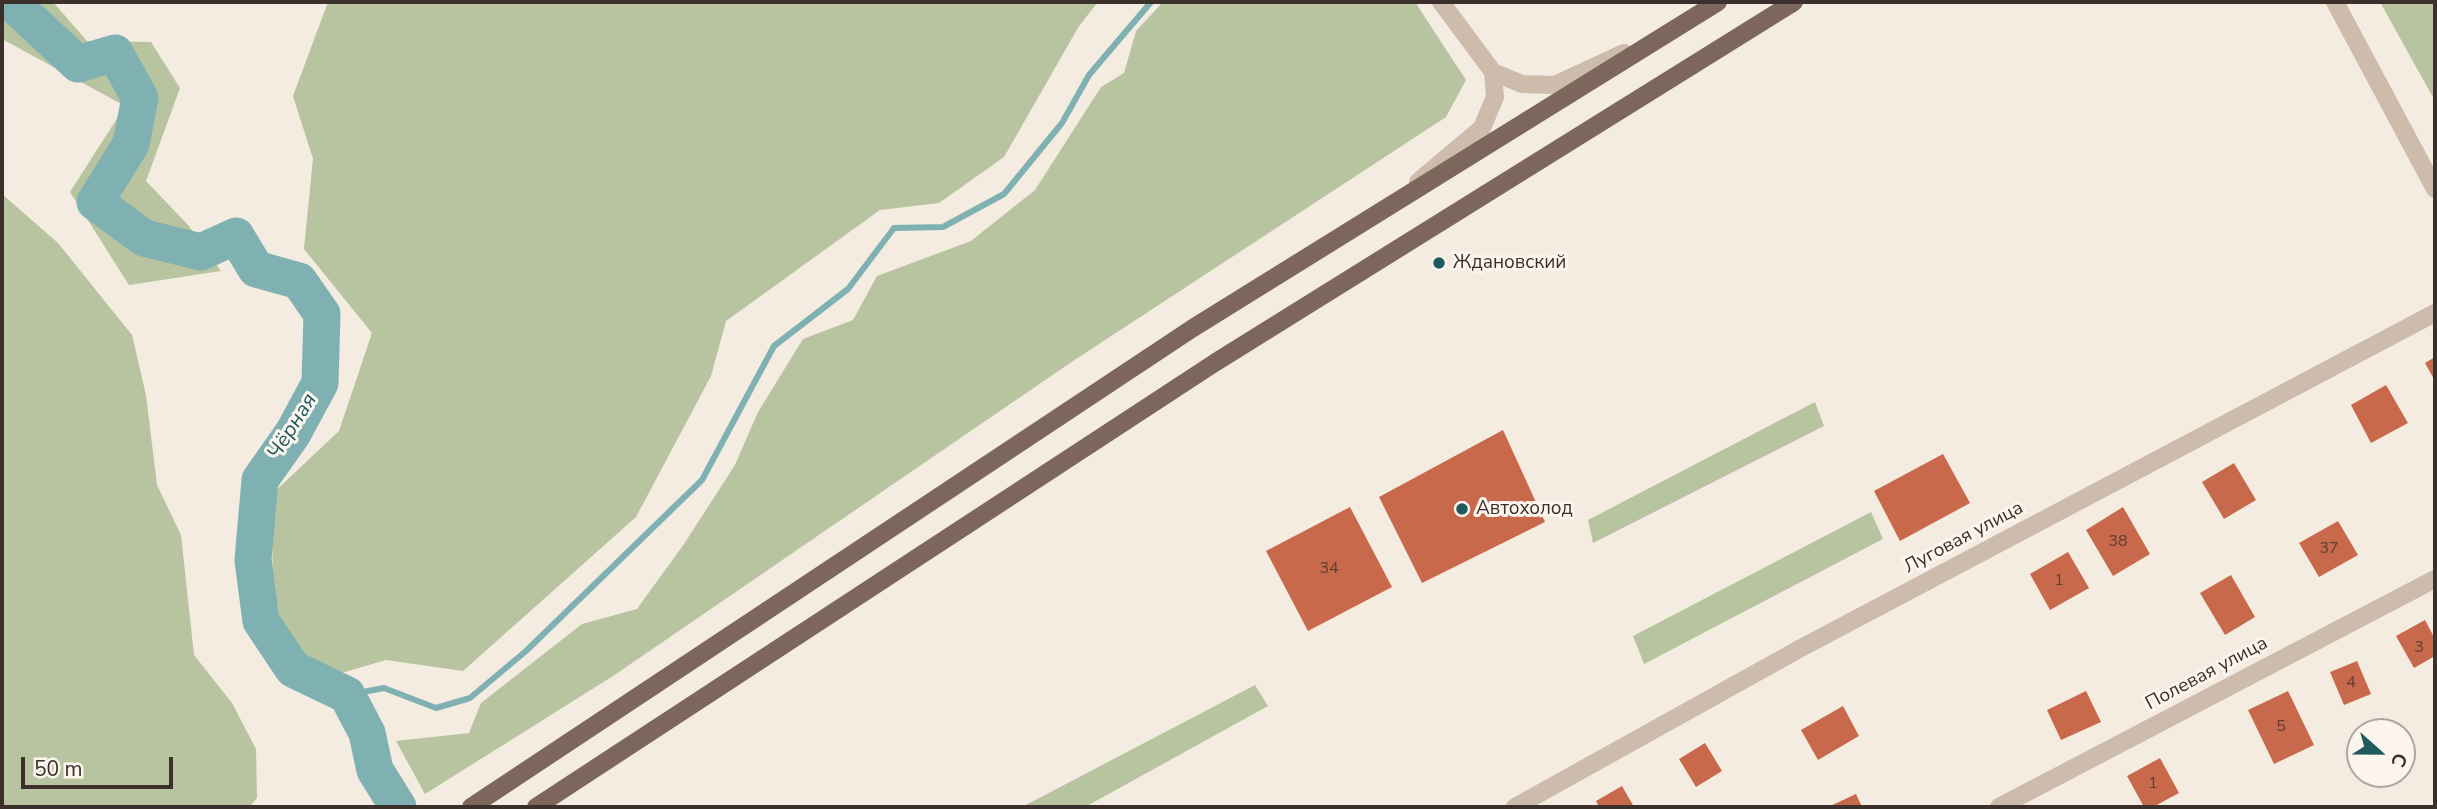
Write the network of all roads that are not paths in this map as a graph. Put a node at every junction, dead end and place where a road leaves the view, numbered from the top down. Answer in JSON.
{"nodes":[{"id":1,"x":1441,"y":2,"type":"edge"},
{"id":2,"x":1718,"y":2,"type":"edge"},
{"id":3,"x":1794,"y":2,"type":"edge"},
{"id":4,"x":2335,"y":2,"type":"edge"},
{"id":5,"x":1672,"y":31,"type":"junction"},
{"id":6,"x":1493,"y":72,"type":"junction"},
{"id":7,"x":2435,"y":189,"type":"edge"},
{"id":8,"x":1392,"y":204,"type":"junction"},
{"id":9,"x":2435,"y":313,"type":"edge"},
{"id":10,"x":2435,"y":579,"type":"edge"},
{"id":11,"x":475,"y":805,"type":"edge"},
{"id":12,"x":536,"y":807,"type":"edge"},
{"id":13,"x":1515,"y":807,"type":"edge"},
{"id":14,"x":1999,"y":807,"type":"edge"}],
"edges":[{"from":1,"to":6,"type":"street"},
{"from":2,"to":5,"type":"main road"},
{"from":3,"to":12,"type":"main road"},
{"from":4,"to":7,"type":"street"},
{"from":5,"to":6,"type":"street"},
{"from":5,"to":8,"type":"main road"},
{"from":6,"to":8,"type":"street"},
{"from":8,"to":11,"type":"main road"},
{"from":9,"to":13,"type":"street","name":"Луговая улица"},
{"from":10,"to":14,"type":"street","name":"Полевая улица"}]}
